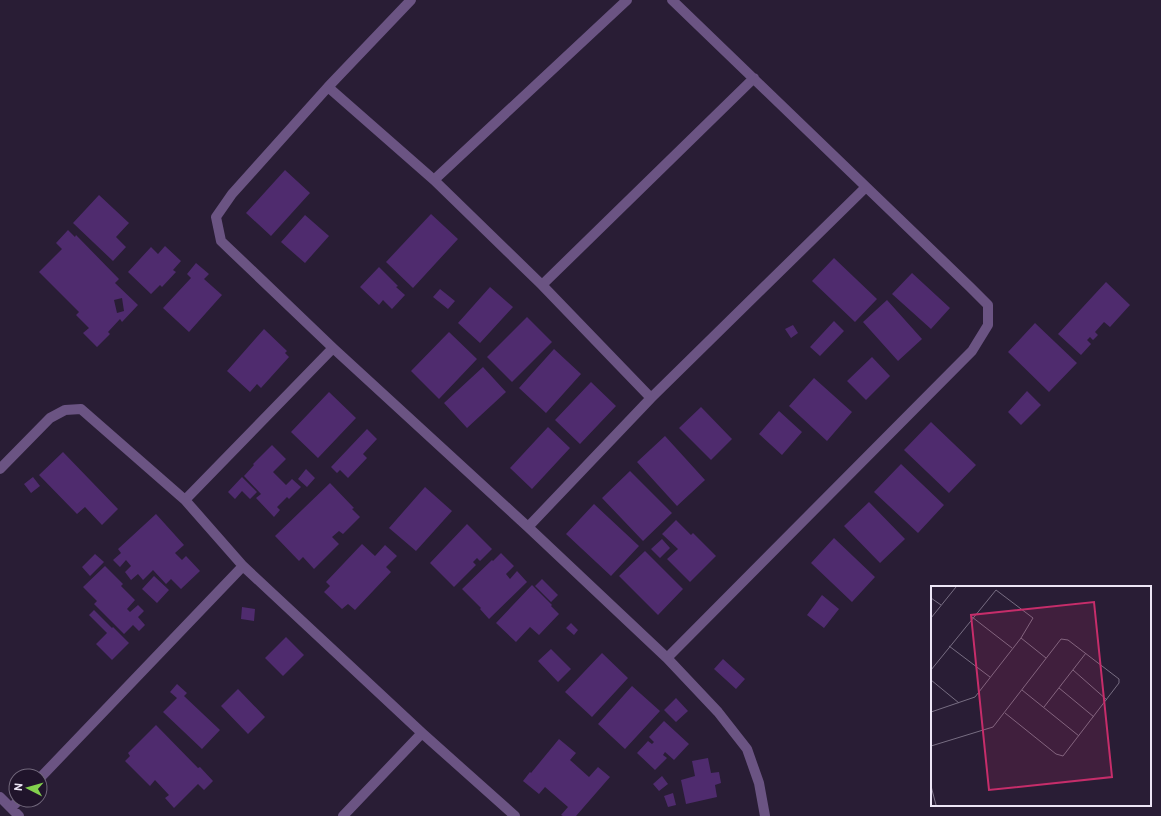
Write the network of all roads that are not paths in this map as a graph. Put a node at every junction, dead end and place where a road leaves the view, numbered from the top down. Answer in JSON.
{"nodes":[{"id":1,"x":411,"y":0,"type":"edge"},
{"id":2,"x":627,"y":0,"type":"edge"},
{"id":3,"x":672,"y":0,"type":"edge"},
{"id":4,"x":754,"y":78,"type":"junction"},
{"id":5,"x":328,"y":87,"type":"junction"},
{"id":6,"x":434,"y":180,"type":"junction"},
{"id":7,"x":866,"y":187,"type":"junction"},
{"id":8,"x":542,"y":285,"type":"junction"},
{"id":9,"x":333,"y":348,"type":"junction"},
{"id":10,"x":651,"y":398,"type":"junction"},
{"id":11,"x":0,"y":469,"type":"edge"},
{"id":12,"x":185,"y":500,"type":"junction"},
{"id":13,"x":528,"y":527,"type":"junction"},
{"id":14,"x":243,"y":566,"type":"junction"},
{"id":15,"x":667,"y":658,"type":"junction"},
{"id":16,"x":422,"y":733,"type":"junction"},
{"id":17,"x":48,"y":770,"type":"edge"},
{"id":18,"x":0,"y":797,"type":"edge"},
{"id":19,"x":8,"y":805,"type":"edge"},
{"id":20,"x":11,"y":808,"type":"edge"},
{"id":21,"x":19,"y":816,"type":"edge"},
{"id":22,"x":343,"y":816,"type":"edge"},
{"id":23,"x":515,"y":816,"type":"edge"},
{"id":24,"x":766,"y":816,"type":"edge"}],
"edges":[{"from":1,"to":5,"type":"street"},
{"from":2,"to":6,"type":"street"},
{"from":3,"to":4,"type":"street"},
{"from":4,"to":7,"type":"street"},
{"from":4,"to":8,"type":"street"},
{"from":5,"to":6,"type":"street"},
{"from":5,"to":9,"type":"street"},
{"from":6,"to":8,"type":"street"},
{"from":7,"to":10,"type":"street"},
{"from":7,"to":15,"type":"street"},
{"from":8,"to":10,"type":"street"},
{"from":9,"to":12,"type":"street"},
{"from":9,"to":13,"type":"street"},
{"from":10,"to":13,"type":"street"},
{"from":11,"to":12,"type":"street"},
{"from":12,"to":14,"type":"street"},
{"from":13,"to":15,"type":"street"},
{"from":14,"to":16,"type":"street"},
{"from":14,"to":17,"type":"street"},
{"from":15,"to":24,"type":"street"},
{"from":16,"to":22,"type":"street"},
{"from":16,"to":23,"type":"street"},
{"from":18,"to":19,"type":"street"},
{"from":20,"to":21,"type":"street"}]}
